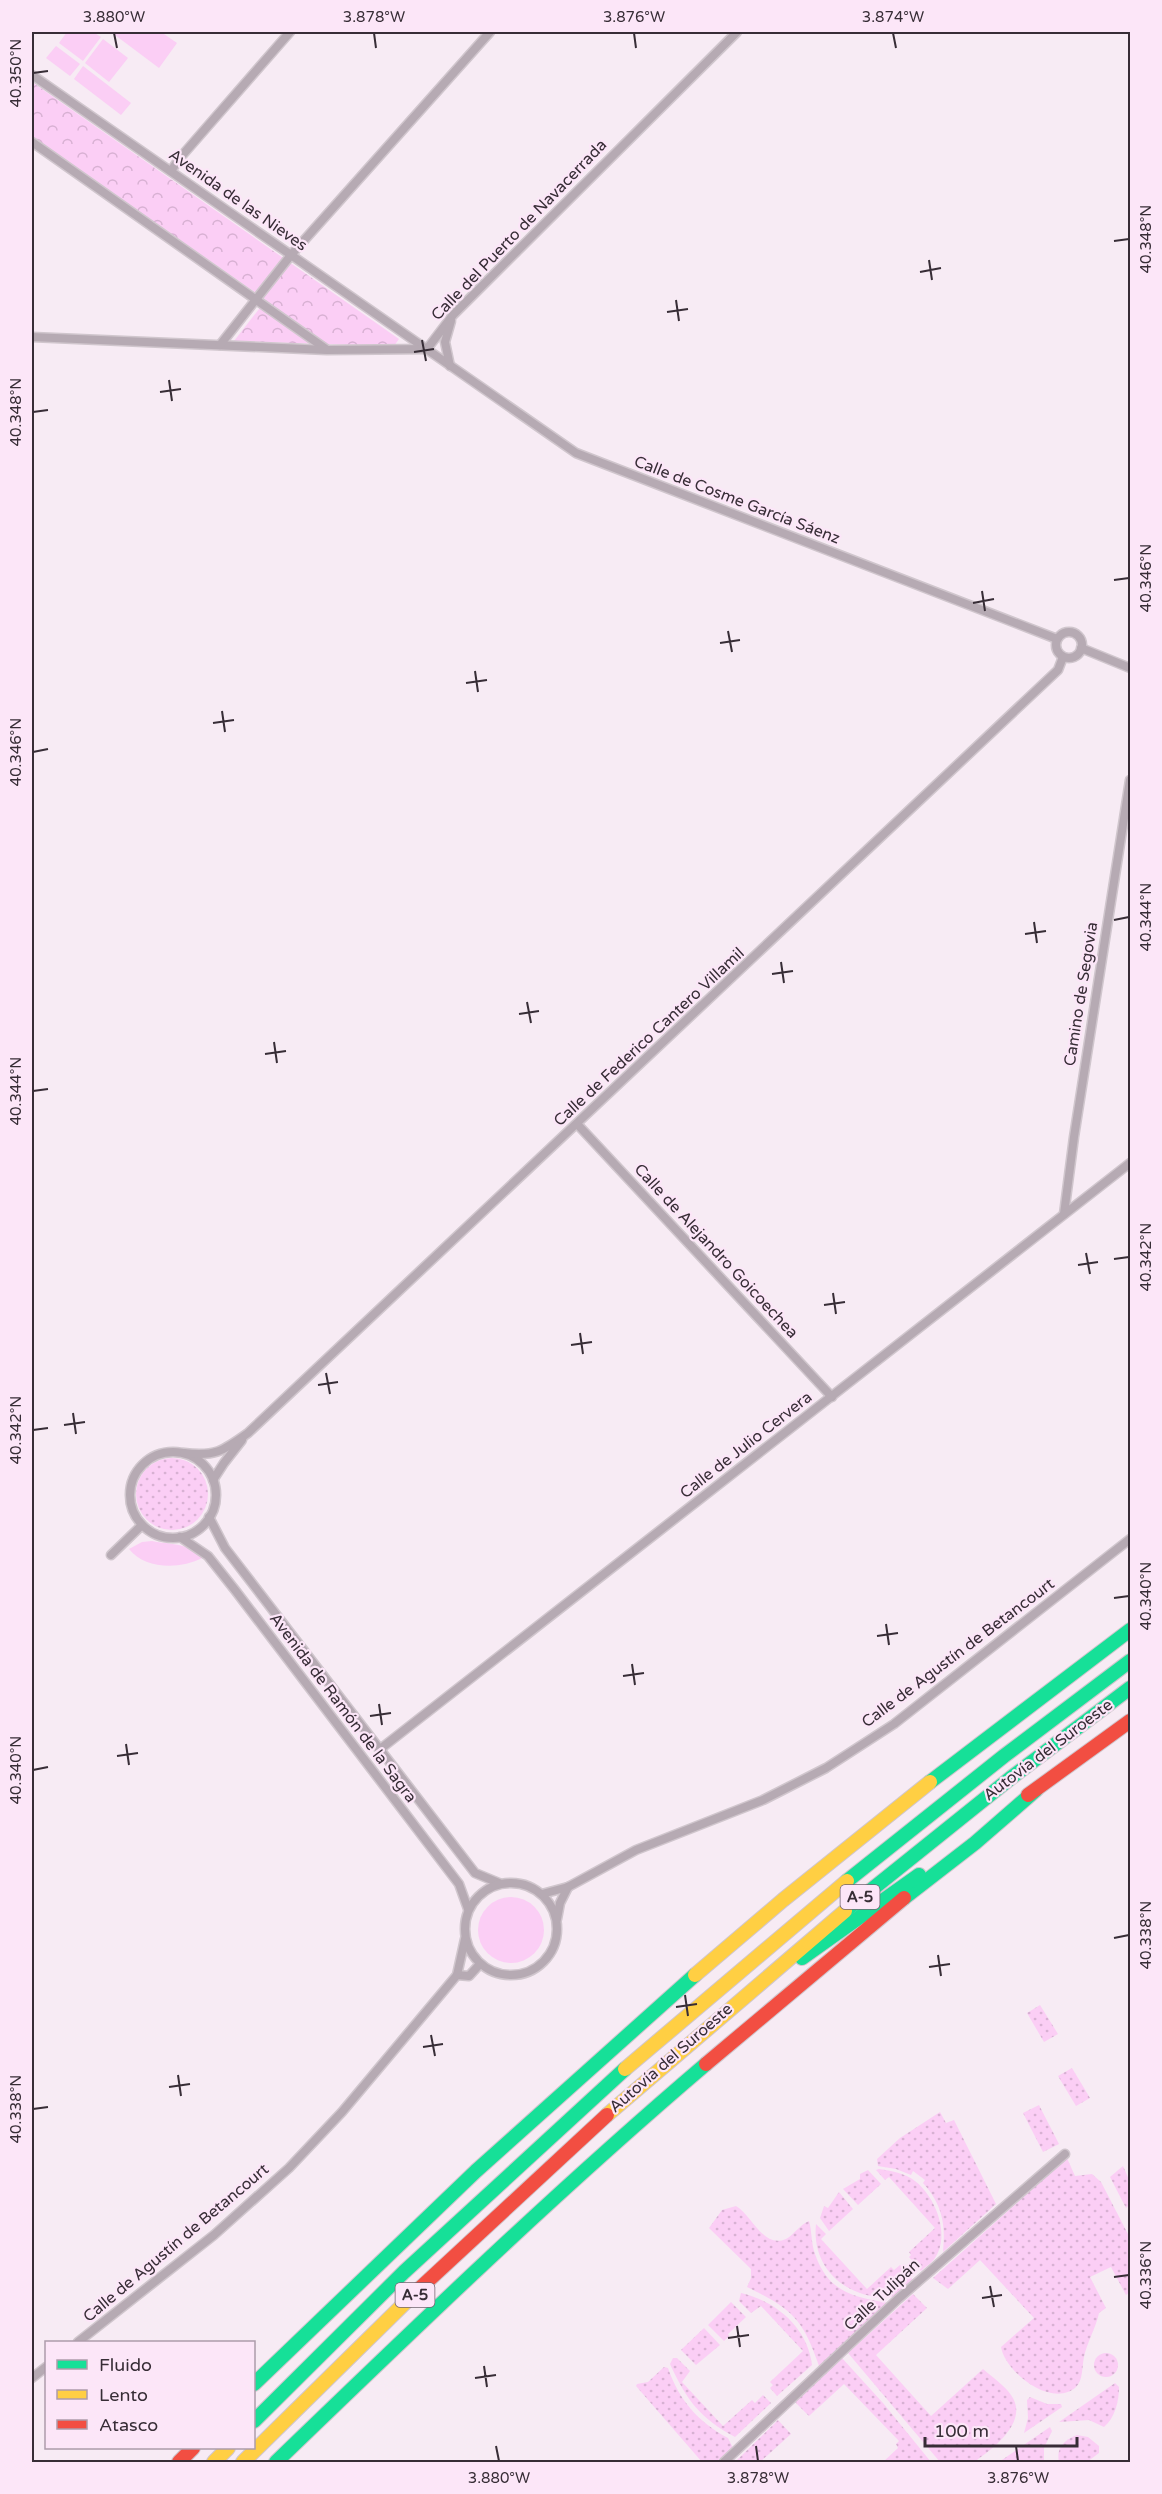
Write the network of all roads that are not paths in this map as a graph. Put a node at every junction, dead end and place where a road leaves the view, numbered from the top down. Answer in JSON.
{"nodes":[{"id":1,"x":290,"y":32,"type":"edge"},
{"id":2,"x":490,"y":32,"type":"edge"},
{"id":3,"x":737,"y":32,"type":"edge"},
{"id":4,"x":32,"y":75,"type":"edge"},
{"id":5,"x":32,"y":142,"type":"edge"},
{"id":6,"x":171,"y":171,"type":"junction"},
{"id":7,"x":291,"y":255,"type":"junction"},
{"id":8,"x":256,"y":299,"type":"junction"},
{"id":9,"x":453,"y":315,"type":"junction"},
{"id":10,"x":32,"y":337,"type":"edge"},
{"id":11,"x":220,"y":345,"type":"junction"},
{"id":12,"x":427,"y":349,"type":"junction"},
{"id":13,"x":327,"y":350,"type":"junction"},
{"id":14,"x":450,"y":366,"type":"junction"},
{"id":15,"x":1057,"y":639,"type":"junction"},
{"id":16,"x":1081,"y":648,"type":"junction"},
{"id":17,"x":1063,"y":657,"type":"junction"},
{"id":18,"x":1131,"y":668,"type":"edge"},
{"id":19,"x":1131,"y":780,"type":"edge"},
{"id":20,"x":578,"y":1125,"type":"junction"},
{"id":21,"x":1131,"y":1163,"type":"edge"},
{"id":22,"x":1064,"y":1214,"type":"junction"},
{"id":23,"x":832,"y":1397,"type":"junction"},
{"id":24,"x":248,"y":1433,"type":"junction"},
{"id":25,"x":184,"y":1453,"type":"junction"},
{"id":26,"x":213,"y":1480,"type":"junction"},
{"id":27,"x":210,"y":1517,"type":"junction"},
{"id":28,"x":142,"y":1525,"type":"junction"},
{"id":29,"x":180,"y":1537,"type":"junction"},
{"id":30,"x":1131,"y":1539,"type":"edge"},
{"id":31,"x":111,"y":1555,"type":"dead end"},
{"id":32,"x":1131,"y":1630,"type":"edge"},
{"id":33,"x":1131,"y":1661,"type":"edge"},
{"id":34,"x":1131,"y":1688,"type":"edge"},
{"id":35,"x":1131,"y":1721,"type":"edge"},
{"id":36,"x":379,"y":1750,"type":"junction"},
{"id":37,"x":1036,"y":1790,"type":"junction"},
{"id":38,"x":499,"y":1883,"type":"junction"},
{"id":39,"x":568,"y":1887,"type":"junction"},
{"id":40,"x":542,"y":1894,"type":"junction"},
{"id":41,"x":468,"y":1910,"type":"junction"},
{"id":42,"x":557,"y":1919,"type":"junction"},
{"id":43,"x":465,"y":1939,"type":"junction"},
{"id":44,"x":480,"y":1964,"type":"junction"},
{"id":45,"x":457,"y":1975,"type":"junction"},
{"id":46,"x":601,"y":2120,"type":"junction"},
{"id":47,"x":1065,"y":2154,"type":"dead end"},
{"id":48,"x":81,"y":2341,"type":"edge"},
{"id":49,"x":45,"y":2368,"type":"edge"},
{"id":50,"x":32,"y":2378,"type":"edge"},
{"id":51,"x":255,"y":2383,"type":"edge"},
{"id":52,"x":255,"y":2420,"type":"edge"},
{"id":53,"x":192,"y":2449,"type":"edge"},
{"id":54,"x":227,"y":2449,"type":"edge"},
{"id":55,"x":179,"y":2463,"type":"edge"},
{"id":56,"x":214,"y":2463,"type":"edge"},
{"id":57,"x":243,"y":2463,"type":"edge"},
{"id":58,"x":276,"y":2463,"type":"edge"},
{"id":59,"x":724,"y":2463,"type":"edge"}],
"edges":[{"from":1,"to":6,"type":"street"},
{"from":2,"to":7,"type":"street"},
{"from":3,"to":9,"type":"street","name":"Calle del Puerto de Navacerrada"},
{"from":4,"to":6,"type":"street","name":"Avenida de las Nieves"},
{"from":5,"to":8,"type":"street"},
{"from":6,"to":7,"type":"street","name":"Avenida de las Nieves"},
{"from":7,"to":8,"type":"street"},
{"from":7,"to":12,"type":"street","name":"Avenida de las Nieves"},
{"from":8,"to":11,"type":"street"},
{"from":8,"to":13,"type":"street"},
{"from":9,"to":12,"type":"street","name":"Calle del Puerto de Navacerrada"},
{"from":9,"to":14,"type":"street"},
{"from":10,"to":11,"type":"street"},
{"from":11,"to":13,"type":"street"},
{"from":12,"to":13,"type":"street"},
{"from":12,"to":14,"type":"street","name":"Calle de Cosme García Sáenz"},
{"from":14,"to":15,"type":"street","name":"Calle de Cosme García Sáenz"},
{"from":15,"to":16,"type":"street"},
{"from":15,"to":17,"type":"street"},
{"from":16,"to":17,"type":"street"},
{"from":16,"to":18,"type":"street"},
{"from":17,"to":20,"type":"street","name":"Calle de Federico Cantero Villamil"},
{"from":19,"to":22,"type":"street","name":"Camino de Segovia"},
{"from":20,"to":23,"type":"street","name":"Calle de Alejandro Goicoechea"},
{"from":20,"to":24,"type":"street","name":"Calle de Federico Cantero Villamil"},
{"from":21,"to":22,"type":"street","name":"Calle de Julio Cervera"},
{"from":22,"to":23,"type":"street","name":"Calle de Julio Cervera"},
{"from":23,"to":36,"type":"street","name":"Calle de Julio Cervera"},
{"from":24,"to":25,"type":"street","name":"Calle de Federico Cantero Villamil"},
{"from":24,"to":26,"type":"street","name":"Calle de Federico Cantero Villamil"},
{"from":25,"to":26,"type":"street"},
{"from":25,"to":28,"type":"street"},
{"from":26,"to":27,"type":"street"},
{"from":27,"to":29,"type":"street"},
{"from":27,"to":36,"type":"street","name":"Avenida de Ramón de la Sagra"},
{"from":28,"to":29,"type":"street"},
{"from":28,"to":31,"type":"street"},
{"from":29,"to":41,"type":"street","name":"Avenida de Ramón de la Sagra"},
{"from":30,"to":39,"type":"street","name":"Calle de Agustín de Betancourt"},
{"from":32,"to":51,"type":"highway"},
{"from":33,"to":52,"type":"highway","name":"Autovía del Suroeste","number":"A-5"},
{"from":34,"to":46,"type":"highway","name":"Autovía del Suroeste","number":"A-5"},
{"from":35,"to":37,"type":"highway"},
{"from":36,"to":38,"type":"street","name":"Avenida de Ramón de la Sagra"},
{"from":37,"to":46,"type":"highway"},
{"from":37,"to":58,"type":"highway"},
{"from":38,"to":40,"type":"street"},
{"from":38,"to":41,"type":"street"},
{"from":39,"to":40,"type":"street","name":"Calle de Agustín de Betancourt"},
{"from":39,"to":42,"type":"street"},
{"from":40,"to":42,"type":"street"},
{"from":41,"to":43,"type":"street"},
{"from":42,"to":44,"type":"street"},
{"from":43,"to":44,"type":"street"},
{"from":43,"to":45,"type":"street","name":"Calle de Agustín de Betancourt"},
{"from":44,"to":45,"type":"street","name":"Calle de Agustín de Betancourt"},
{"from":45,"to":48,"type":"street","name":"Calle de Agustín de Betancourt"},
{"from":46,"to":57,"type":"highway","name":"Autovía del Suroeste","number":"A-5"},
{"from":47,"to":59,"type":"street","name":"Calle Tulipán"},
{"from":49,"to":50,"type":"street"},
{"from":53,"to":55,"type":"highway"},
{"from":54,"to":56,"type":"highway"}]}
